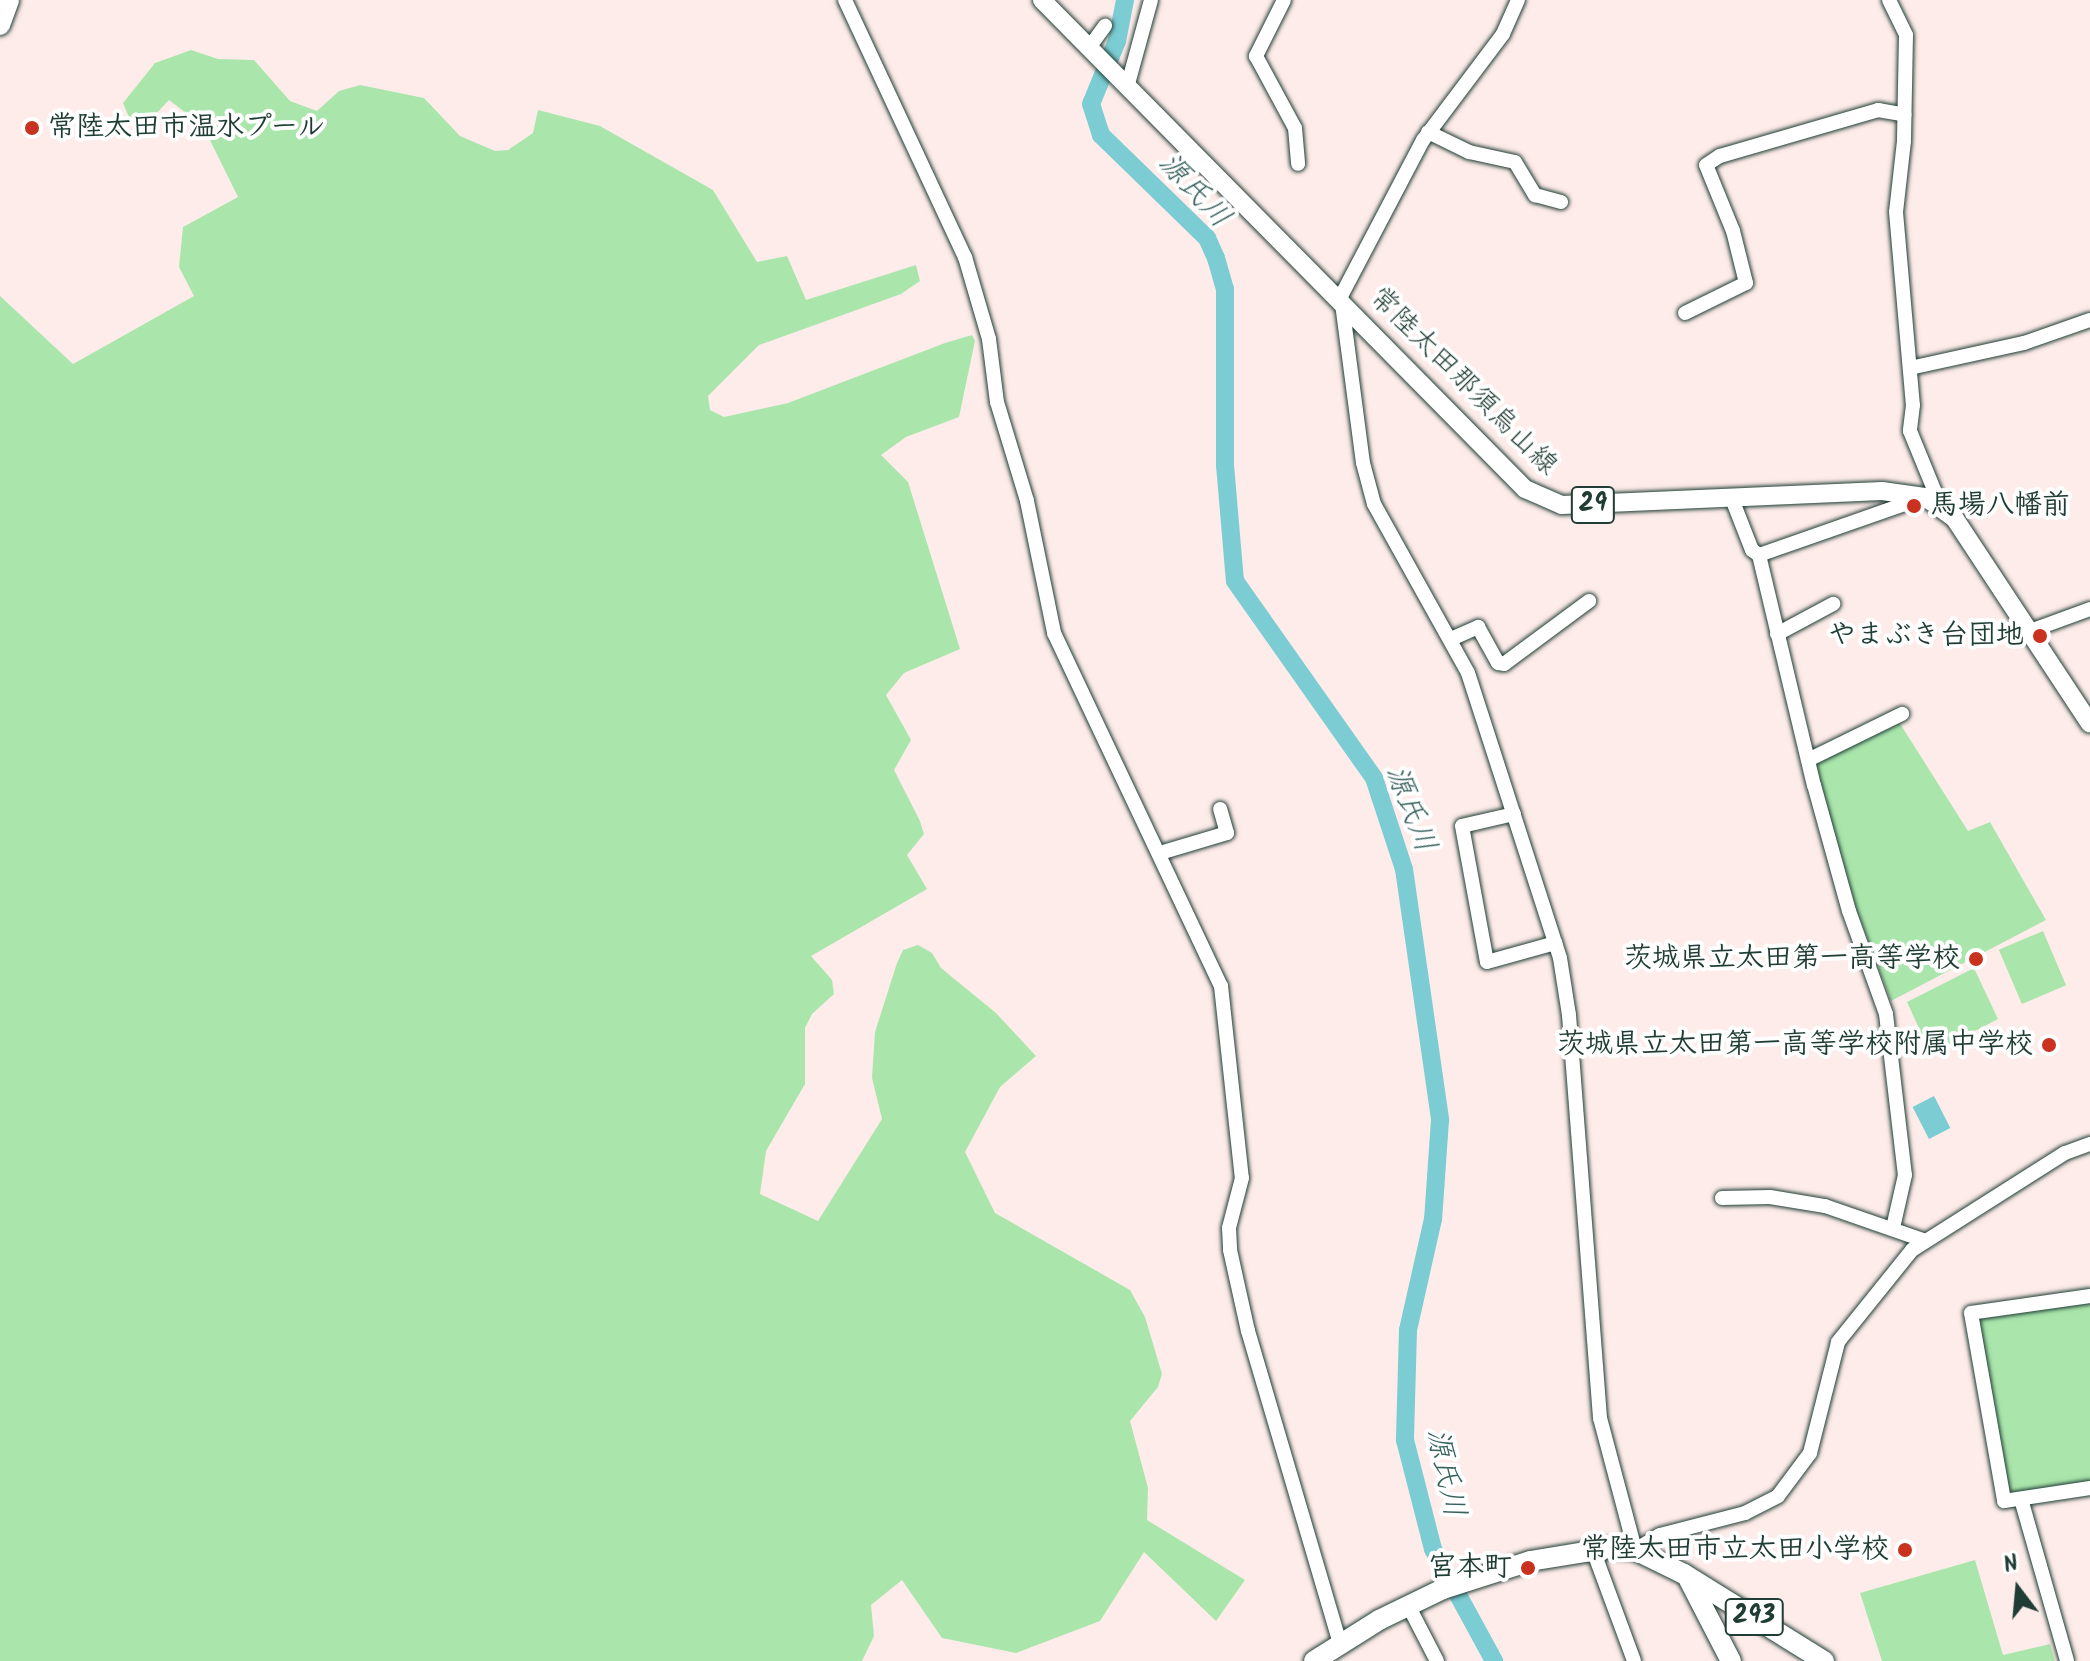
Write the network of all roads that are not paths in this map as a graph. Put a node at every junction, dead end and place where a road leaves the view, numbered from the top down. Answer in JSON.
{"nodes":[{"id":1,"x":9,"y":0,"type":"edge"},
{"id":2,"x":845,"y":0,"type":"edge"},
{"id":3,"x":1042,"y":0,"type":"edge"},
{"id":4,"x":1151,"y":0,"type":"edge"},
{"id":5,"x":1284,"y":0,"type":"edge"},
{"id":6,"x":1518,"y":0,"type":"edge"},
{"id":7,"x":1889,"y":0,"type":"edge"},
{"id":8,"x":0,"y":25,"type":"edge"},
{"id":9,"x":1105,"y":26,"type":"dead end"},
{"id":10,"x":1095,"y":49,"type":"junction"},
{"id":11,"x":1126,"y":81,"type":"junction"},
{"id":12,"x":1905,"y":115,"type":"junction"},
{"id":13,"x":1428,"y":132,"type":"junction"},
{"id":14,"x":1298,"y":164,"type":"dead end"},
{"id":15,"x":1561,"y":202,"type":"dead end"},
{"id":16,"x":1342,"y":302,"type":"junction"},
{"id":17,"x":1685,"y":313,"type":"dead end"},
{"id":18,"x":2088,"y":320,"type":"edge"},
{"id":19,"x":1910,"y":368,"type":"junction"},
{"id":20,"x":1929,"y":498,"type":"junction"},
{"id":21,"x":1732,"y":499,"type":"junction"},
{"id":22,"x":1759,"y":555,"type":"junction"},
{"id":23,"x":1589,"y":601,"type":"dead end"},
{"id":24,"x":1833,"y":604,"type":"dead end"},
{"id":25,"x":2090,"y":609,"type":"edge"},
{"id":26,"x":2030,"y":631,"type":"junction"},
{"id":27,"x":1777,"y":634,"type":"junction"},
{"id":28,"x":1451,"y":639,"type":"junction"},
{"id":29,"x":1902,"y":714,"type":"dead end"},
{"id":30,"x":2090,"y":724,"type":"edge"},
{"id":31,"x":1808,"y":760,"type":"junction"},
{"id":32,"x":1220,"y":809,"type":"dead end"},
{"id":33,"x":1514,"y":814,"type":"junction"},
{"id":34,"x":1160,"y":853,"type":"junction"},
{"id":35,"x":1555,"y":943,"type":"junction"},
{"id":36,"x":2090,"y":1144,"type":"edge"},
{"id":37,"x":1722,"y":1198,"type":"dead end"},
{"id":38,"x":1893,"y":1228,"type":"junction"},
{"id":39,"x":1923,"y":1240,"type":"junction"},
{"id":40,"x":2090,"y":1296,"type":"edge"},
{"id":41,"x":2090,"y":1488,"type":"edge"},
{"id":42,"x":2021,"y":1499,"type":"junction"},
{"id":43,"x":1593,"y":1550,"type":"junction"},
{"id":44,"x":1635,"y":1550,"type":"junction"},
{"id":45,"x":1705,"y":1594,"type":"junction"},
{"id":46,"x":1408,"y":1605,"type":"junction"},
{"id":47,"x":1340,"y":1643,"type":"junction"},
{"id":48,"x":1314,"y":1661,"type":"edge"},
{"id":49,"x":1437,"y":1661,"type":"edge"},
{"id":50,"x":1633,"y":1661,"type":"edge"},
{"id":51,"x":1731,"y":1661,"type":"edge"},
{"id":52,"x":1824,"y":1661,"type":"edge"},
{"id":53,"x":2067,"y":1661,"type":"edge"}],
"edges":[{"from":1,"to":8,"type":"highway"},
{"from":2,"to":34,"type":"street"},
{"from":3,"to":10,"type":"main road","name":"常陸太田那須烏山線","number":"29"},
{"from":4,"to":11,"type":"street"},
{"from":5,"to":14,"type":"street"},
{"from":6,"to":13,"type":"street"},
{"from":7,"to":12,"type":"street"},
{"from":9,"to":10,"type":"street"},
{"from":10,"to":11,"type":"main road","name":"常陸太田那須烏山線","number":"29"},
{"from":11,"to":16,"type":"main road","name":"常陸太田那須烏山線","number":"29"},
{"from":12,"to":17,"type":"street"},
{"from":12,"to":19,"type":"street"},
{"from":13,"to":15,"type":"street"},
{"from":13,"to":16,"type":"street"},
{"from":16,"to":21,"type":"main road","name":"常陸太田那須烏山線","number":"29"},
{"from":16,"to":28,"type":"street"},
{"from":18,"to":19,"type":"street"},
{"from":19,"to":20,"type":"street"},
{"from":20,"to":21,"type":"main road","name":"常陸太田那須烏山線","number":"29"},
{"from":20,"to":22,"type":"street"},
{"from":20,"to":26,"type":"main road"},
{"from":21,"to":22,"type":"street"},
{"from":22,"to":27,"type":"street"},
{"from":23,"to":28,"type":"street"},
{"from":24,"to":27,"type":"street"},
{"from":25,"to":26,"type":"street"},
{"from":26,"to":30,"type":"main road"},
{"from":27,"to":31,"type":"street"},
{"from":28,"to":33,"type":"street"},
{"from":29,"to":31,"type":"street"},
{"from":31,"to":38,"type":"street"},
{"from":32,"to":34,"type":"street"},
{"from":33,"to":35,"type":"street"},
{"from":33,"to":35,"type":"street"},
{"from":34,"to":47,"type":"street"},
{"from":35,"to":44,"type":"street"},
{"from":36,"to":39,"type":"street"},
{"from":37,"to":38,"type":"street"},
{"from":38,"to":39,"type":"street"},
{"from":39,"to":44,"type":"street"},
{"from":40,"to":42,"type":"street"},
{"from":41,"to":42,"type":"street"},
{"from":42,"to":53,"type":"street"},
{"from":43,"to":44,"type":"highway","number":"293"},
{"from":43,"to":46,"type":"highway","number":"293"},
{"from":43,"to":50,"type":"street"},
{"from":44,"to":45,"type":"highway","number":"293"},
{"from":45,"to":51,"type":"highway","number":"293"},
{"from":45,"to":52,"type":"highway","number":"293"},
{"from":46,"to":47,"type":"highway","number":"293"},
{"from":46,"to":49,"type":"street"},
{"from":47,"to":48,"type":"highway","number":"293"}]}
